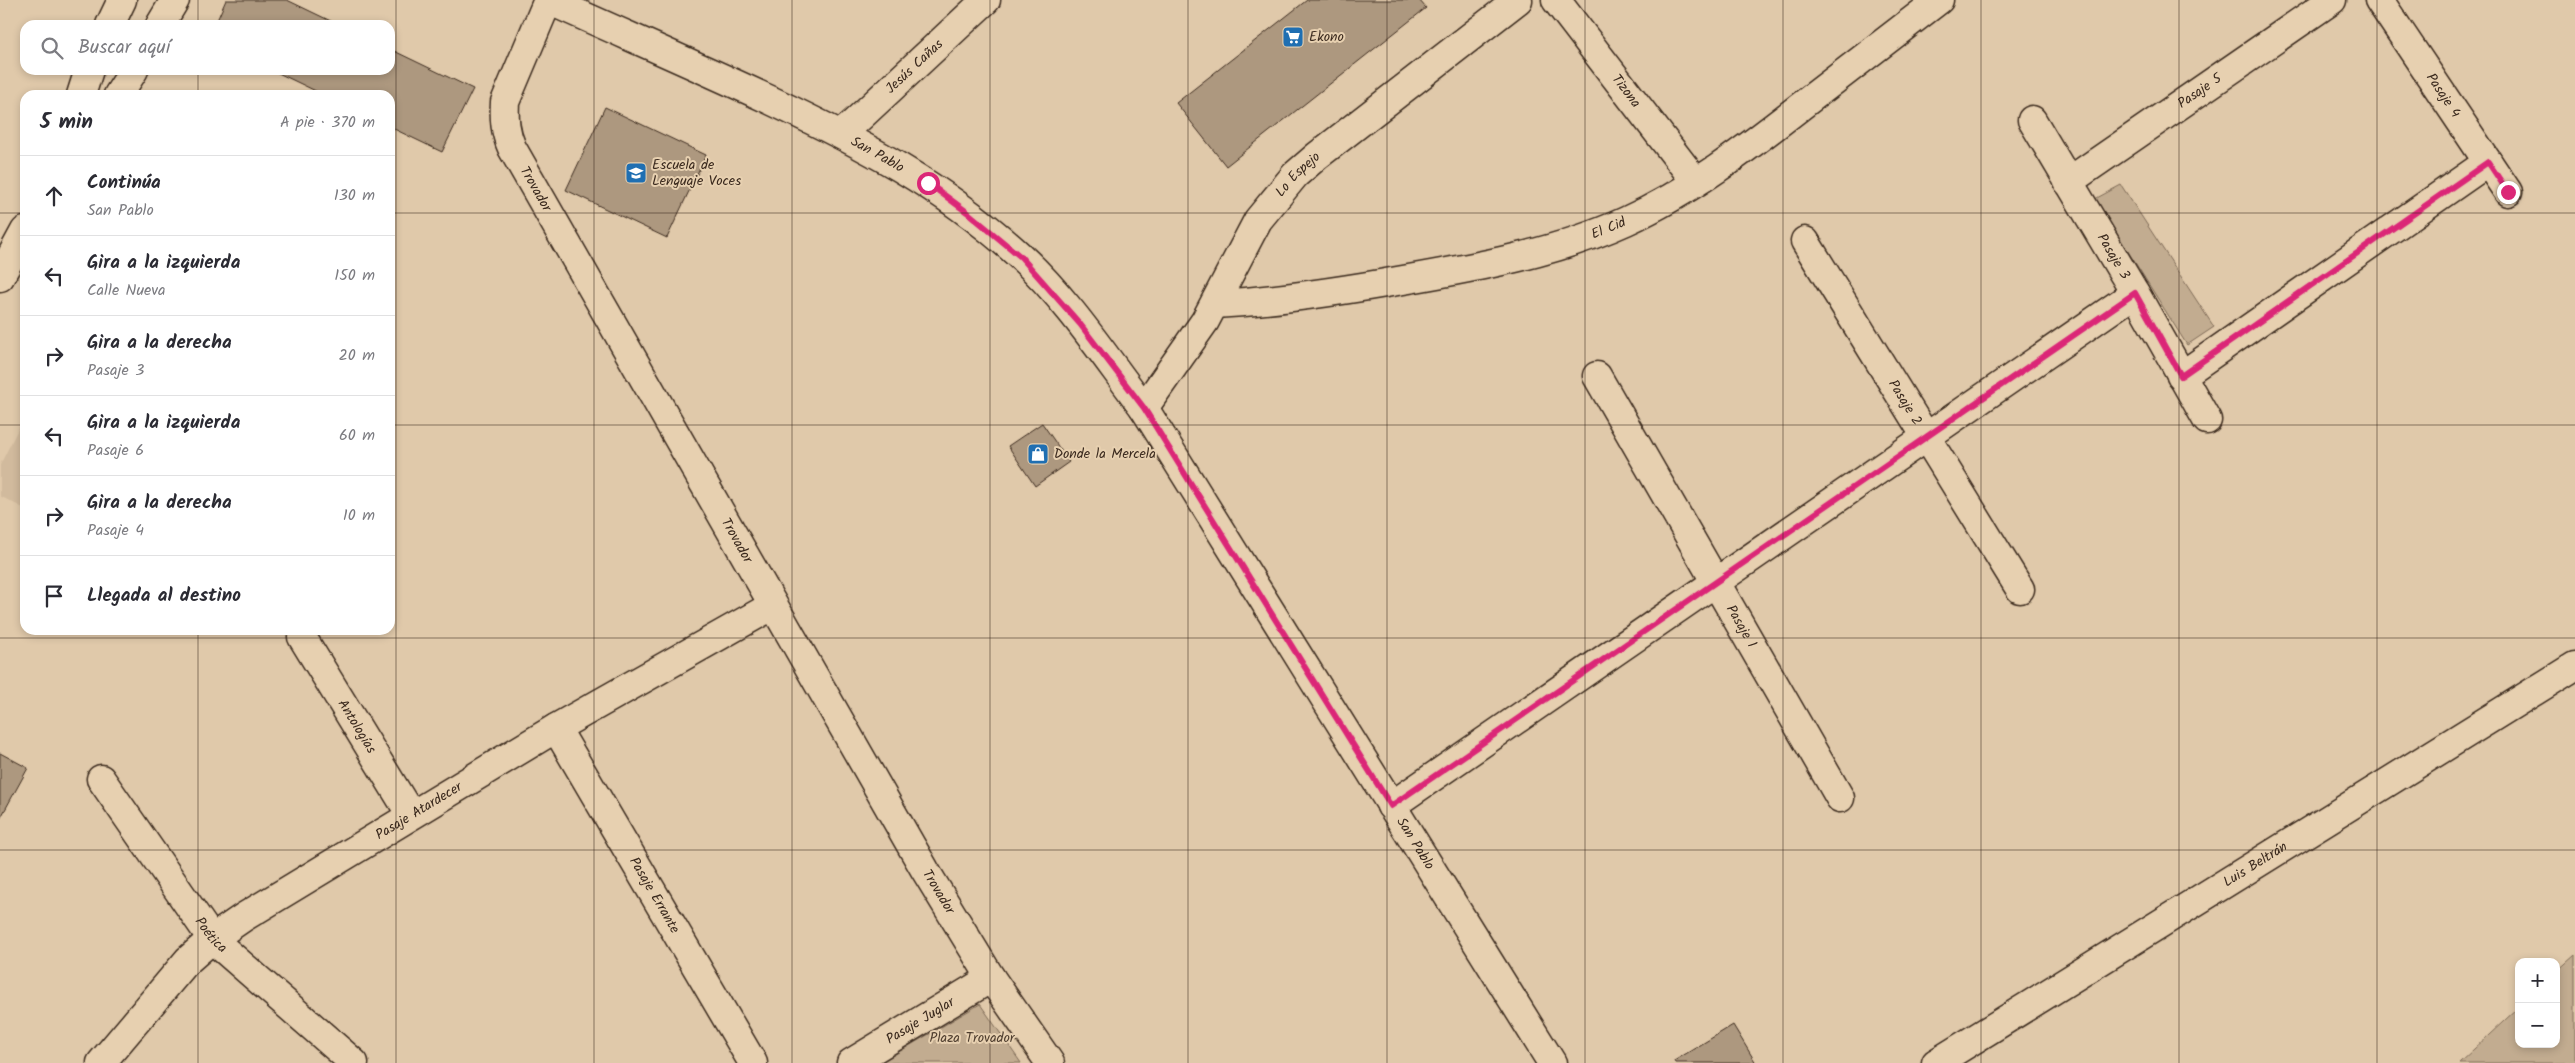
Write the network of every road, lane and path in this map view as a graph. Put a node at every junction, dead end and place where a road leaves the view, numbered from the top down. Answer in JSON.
{"nodes":[{"id":1,"x":122,"y":0,"type":"edge"},
{"id":2,"x":175,"y":0,"type":"edge"},
{"id":3,"x":548,"y":0,"type":"edge"},
{"id":4,"x":986,"y":0,"type":"edge"},
{"id":5,"x":1518,"y":0,"type":"edge"},
{"id":6,"x":1556,"y":0,"type":"edge"},
{"id":7,"x":1939,"y":0,"type":"edge"},
{"id":8,"x":2332,"y":0,"type":"edge"},
{"id":9,"x":2379,"y":0,"type":"edge"},
{"id":10,"x":112,"y":20,"type":"edge"},
{"id":11,"x":163,"y":20,"type":"edge"},
{"id":12,"x":87,"y":75,"type":"edge"},
{"id":13,"x":131,"y":75,"type":"edge"},
{"id":14,"x":83,"y":90,"type":"edge"},
{"id":15,"x":121,"y":90,"type":"edge"},
{"id":16,"x":2032,"y":120,"type":"dead end"},
{"id":17,"x":842,"y":134,"type":"junction"},
{"id":18,"x":2488,"y":162,"type":"junction"},
{"id":19,"x":1696,"y":182,"type":"junction"},
{"id":20,"x":2068,"y":182,"type":"junction"},
{"id":21,"x":2508,"y":192,"type":"dead end"},
{"id":22,"x":20,"y":239,"type":"edge"},
{"id":23,"x":1805,"y":241,"type":"dead end"},
{"id":24,"x":0,"y":277,"type":"edge"},
{"id":25,"x":2135,"y":293,"type":"junction"},
{"id":26,"x":1215,"y":304,"type":"junction"},
{"id":27,"x":1597,"y":376,"type":"dead end"},
{"id":28,"x":2181,"y":376,"type":"junction"},
{"id":29,"x":1144,"y":408,"type":"junction"},
{"id":30,"x":2207,"y":420,"type":"dead end"},
{"id":31,"x":1927,"y":438,"type":"junction"},
{"id":32,"x":1716,"y":583,"type":"junction"},
{"id":33,"x":2020,"y":589,"type":"dead end"},
{"id":34,"x":772,"y":606,"type":"junction"},
{"id":35,"x":302,"y":637,"type":"dead end"},
{"id":36,"x":2575,"y":666,"type":"edge"},
{"id":37,"x":556,"y":728,"type":"junction"},
{"id":38,"x":102,"y":779,"type":"dead end"},
{"id":39,"x":1840,"y":798,"type":"dead end"},
{"id":40,"x":1391,"y":806,"type":"junction"},
{"id":41,"x":411,"y":815,"type":"junction"},
{"id":42,"x":212,"y":939,"type":"junction"},
{"id":43,"x":991,"y":978,"type":"junction"},
{"id":44,"x":101,"y":1063,"type":"edge"},
{"id":45,"x":354,"y":1063,"type":"edge"},
{"id":46,"x":753,"y":1063,"type":"edge"},
{"id":47,"x":850,"y":1063,"type":"edge"},
{"id":48,"x":1050,"y":1063,"type":"edge"},
{"id":49,"x":1552,"y":1063,"type":"edge"},
{"id":50,"x":1936,"y":1063,"type":"edge"}],
"edges":[{"from":1,"to":10,"type":"street"},
{"from":2,"to":11,"type":"street"},
{"from":3,"to":17,"type":"street","name":"San Pablo"},
{"from":3,"to":34,"type":"street","name":"Trovador"},
{"from":4,"to":17,"type":"street","name":"Jesús Cañas"},
{"from":5,"to":26,"type":"street","name":"Lo Espejo"},
{"from":6,"to":19,"type":"street","name":"Tizona"},
{"from":7,"to":19,"type":"street","name":"El Cid"},
{"from":8,"to":20,"type":"street","name":"Pasaje 5"},
{"from":9,"to":18,"type":"street","name":"Pasaje 4"},
{"from":12,"to":14,"type":"street"},
{"from":13,"to":15,"type":"street"},
{"from":16,"to":20,"type":"street","name":"Pasaje 3"},
{"from":17,"to":29,"type":"street","name":"San Pablo"},
{"from":18,"to":21,"type":"street","name":"Pasaje 4"},
{"from":18,"to":28,"type":"street"},
{"from":19,"to":26,"type":"street","name":"El Cid"},
{"from":20,"to":25,"type":"street","name":"Pasaje 3"},
{"from":22,"to":24,"type":"street"},
{"from":23,"to":31,"type":"street","name":"Pasaje 2"},
{"from":25,"to":28,"type":"street","name":"Pasaje 3"},
{"from":25,"to":31,"type":"street"},
{"from":26,"to":29,"type":"street","name":"Lo Espejo"},
{"from":27,"to":32,"type":"street","name":"Pasaje 1"},
{"from":28,"to":30,"type":"street","name":"Pasaje 3"},
{"from":29,"to":40,"type":"street","name":"San Pablo"},
{"from":31,"to":32,"type":"street"},
{"from":31,"to":33,"type":"street","name":"Pasaje 2"},
{"from":32,"to":39,"type":"street","name":"Pasaje 1"},
{"from":32,"to":40,"type":"street"},
{"from":34,"to":37,"type":"street","name":"Pasaje Atardecer"},
{"from":34,"to":43,"type":"street","name":"Trovador"},
{"from":35,"to":41,"type":"street","name":"Antologías"},
{"from":36,"to":50,"type":"street","name":"Luis Beltrán"},
{"from":37,"to":41,"type":"street","name":"Pasaje Atardecer"},
{"from":37,"to":46,"type":"street","name":"Pasaje Errante"},
{"from":38,"to":42,"type":"street","name":"Poética"},
{"from":40,"to":49,"type":"street","name":"San Pablo"},
{"from":41,"to":42,"type":"street","name":"Pasaje Atardecer"},
{"from":42,"to":44,"type":"street","name":"Pasaje Atardecer"},
{"from":42,"to":45,"type":"street","name":"Poética"},
{"from":43,"to":47,"type":"street","name":"Pasaje Juglar"},
{"from":43,"to":48,"type":"street","name":"Trovador"}]}
